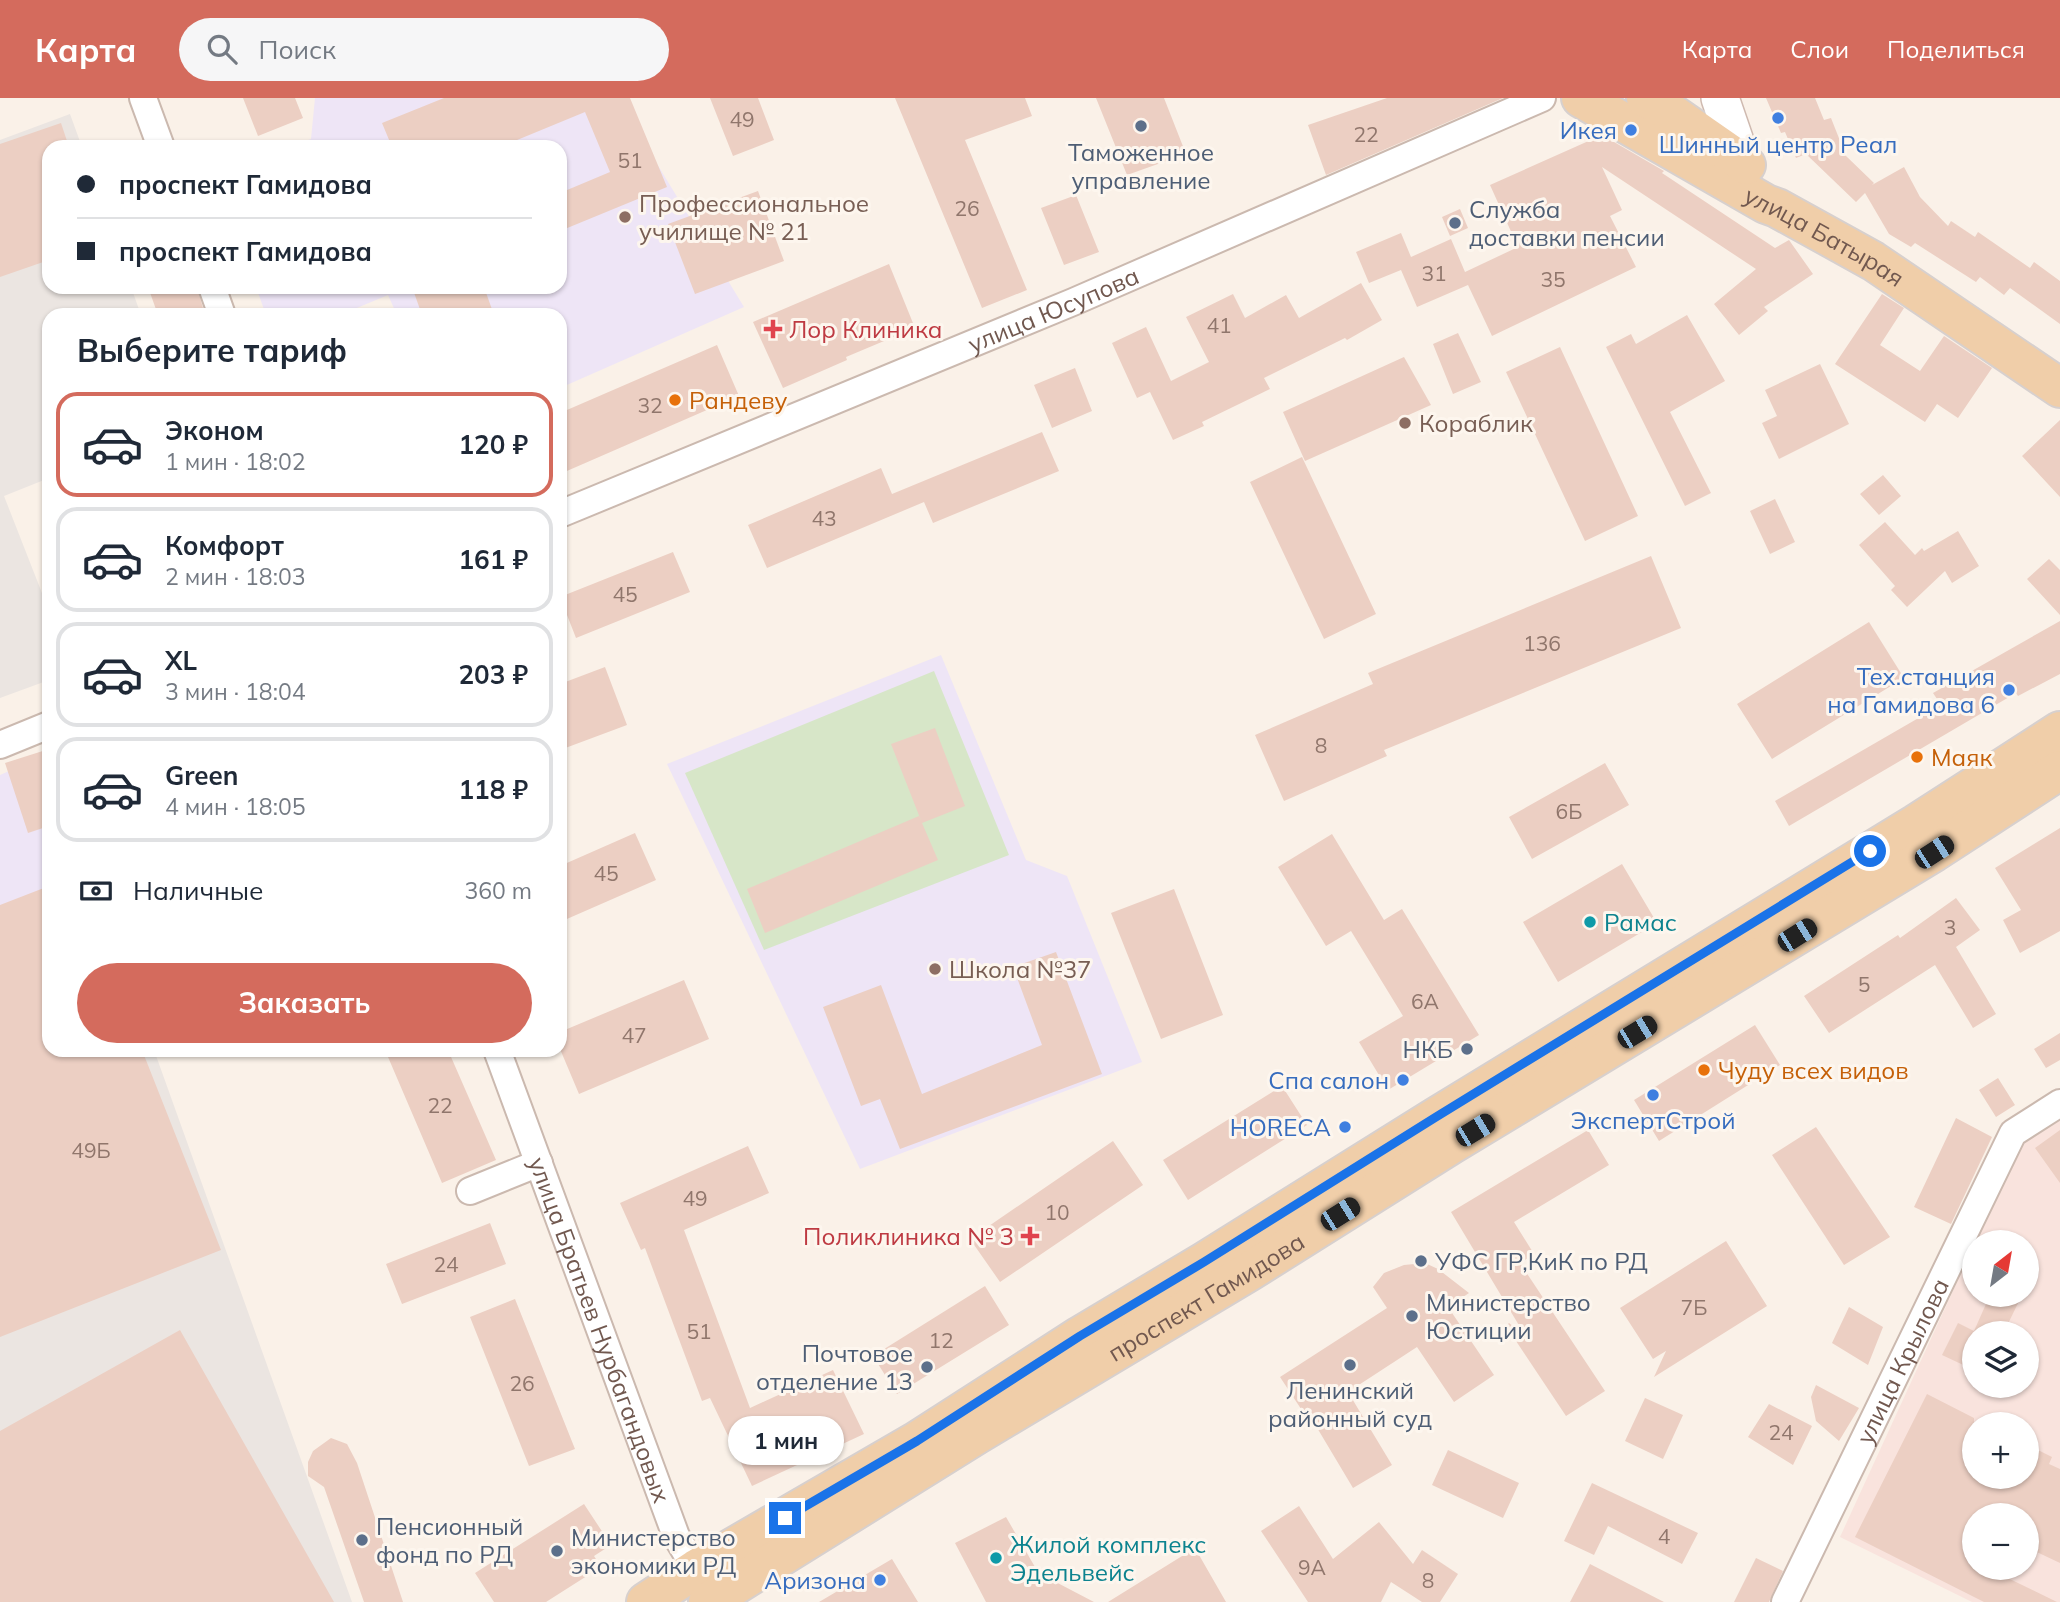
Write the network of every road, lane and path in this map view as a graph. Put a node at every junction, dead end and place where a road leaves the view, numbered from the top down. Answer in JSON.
{"nodes":[{"id":1,"x":143,"y":98,"type":"edge"},
{"id":2,"x":1542,"y":98,"type":"edge"},
{"id":3,"x":1581,"y":98,"type":"edge"},
{"id":4,"x":1720,"y":98,"type":"edge"},
{"id":5,"x":1653,"y":108,"type":"edge"},
{"id":6,"x":158,"y":140,"type":"edge"},
{"id":7,"x":1736,"y":172,"type":"junction"},
{"id":8,"x":2060,"y":373,"type":"edge"},
{"id":9,"x":2060,"y":388,"type":"edge"},
{"id":10,"x":567,"y":511,"type":"edge"},
{"id":11,"x":42,"y":728,"type":"edge"},
{"id":12,"x":2060,"y":731,"type":"edge"},
{"id":13,"x":0,"y":745,"type":"edge"},
{"id":14,"x":2060,"y":771,"type":"edge"},
{"id":15,"x":1925,"y":838,"type":"junction"},
{"id":16,"x":500,"y":1057,"type":"edge"},
{"id":17,"x":2060,"y":1103,"type":"edge"},
{"id":18,"x":539,"y":1163,"type":"junction"},
{"id":19,"x":470,"y":1191,"type":"dead end"},
{"id":20,"x":712,"y":1586,"type":"edge"},
{"id":21,"x":646,"y":1602,"type":"edge"},
{"id":22,"x":1785,"y":1602,"type":"edge"}],
"edges":[{"from":1,"to":6,"type":"street"},
{"from":2,"to":10,"type":"street","name":"улица Юсупова"},
{"from":3,"to":5,"type":"main road","name":"улица Батырая"},
{"from":4,"to":7,"type":"main road"},
{"from":5,"to":7,"type":"main road","name":"улица Батырая"},
{"from":7,"to":8,"type":"main road","name":"улица Батырая"},
{"from":7,"to":9,"type":"main road","name":"улица Батырая"},
{"from":11,"to":13,"type":"street"},
{"from":12,"to":15,"type":"main road","name":"проспект Гамидова"},
{"from":14,"to":15,"type":"main road","name":"проспект Гамидова"},
{"from":15,"to":20,"type":"main road","name":"проспект Гамидова"},
{"from":16,"to":18,"type":"street","name":"улица Братьев Нурбагандовых"},
{"from":17,"to":22,"type":"street","name":"улица Крылова"},
{"from":18,"to":19,"type":"street"},
{"from":18,"to":20,"type":"street","name":"улица Братьев Нурбагандовых"},
{"from":20,"to":21,"type":"main road","name":"проспект Гамидова"}]}
